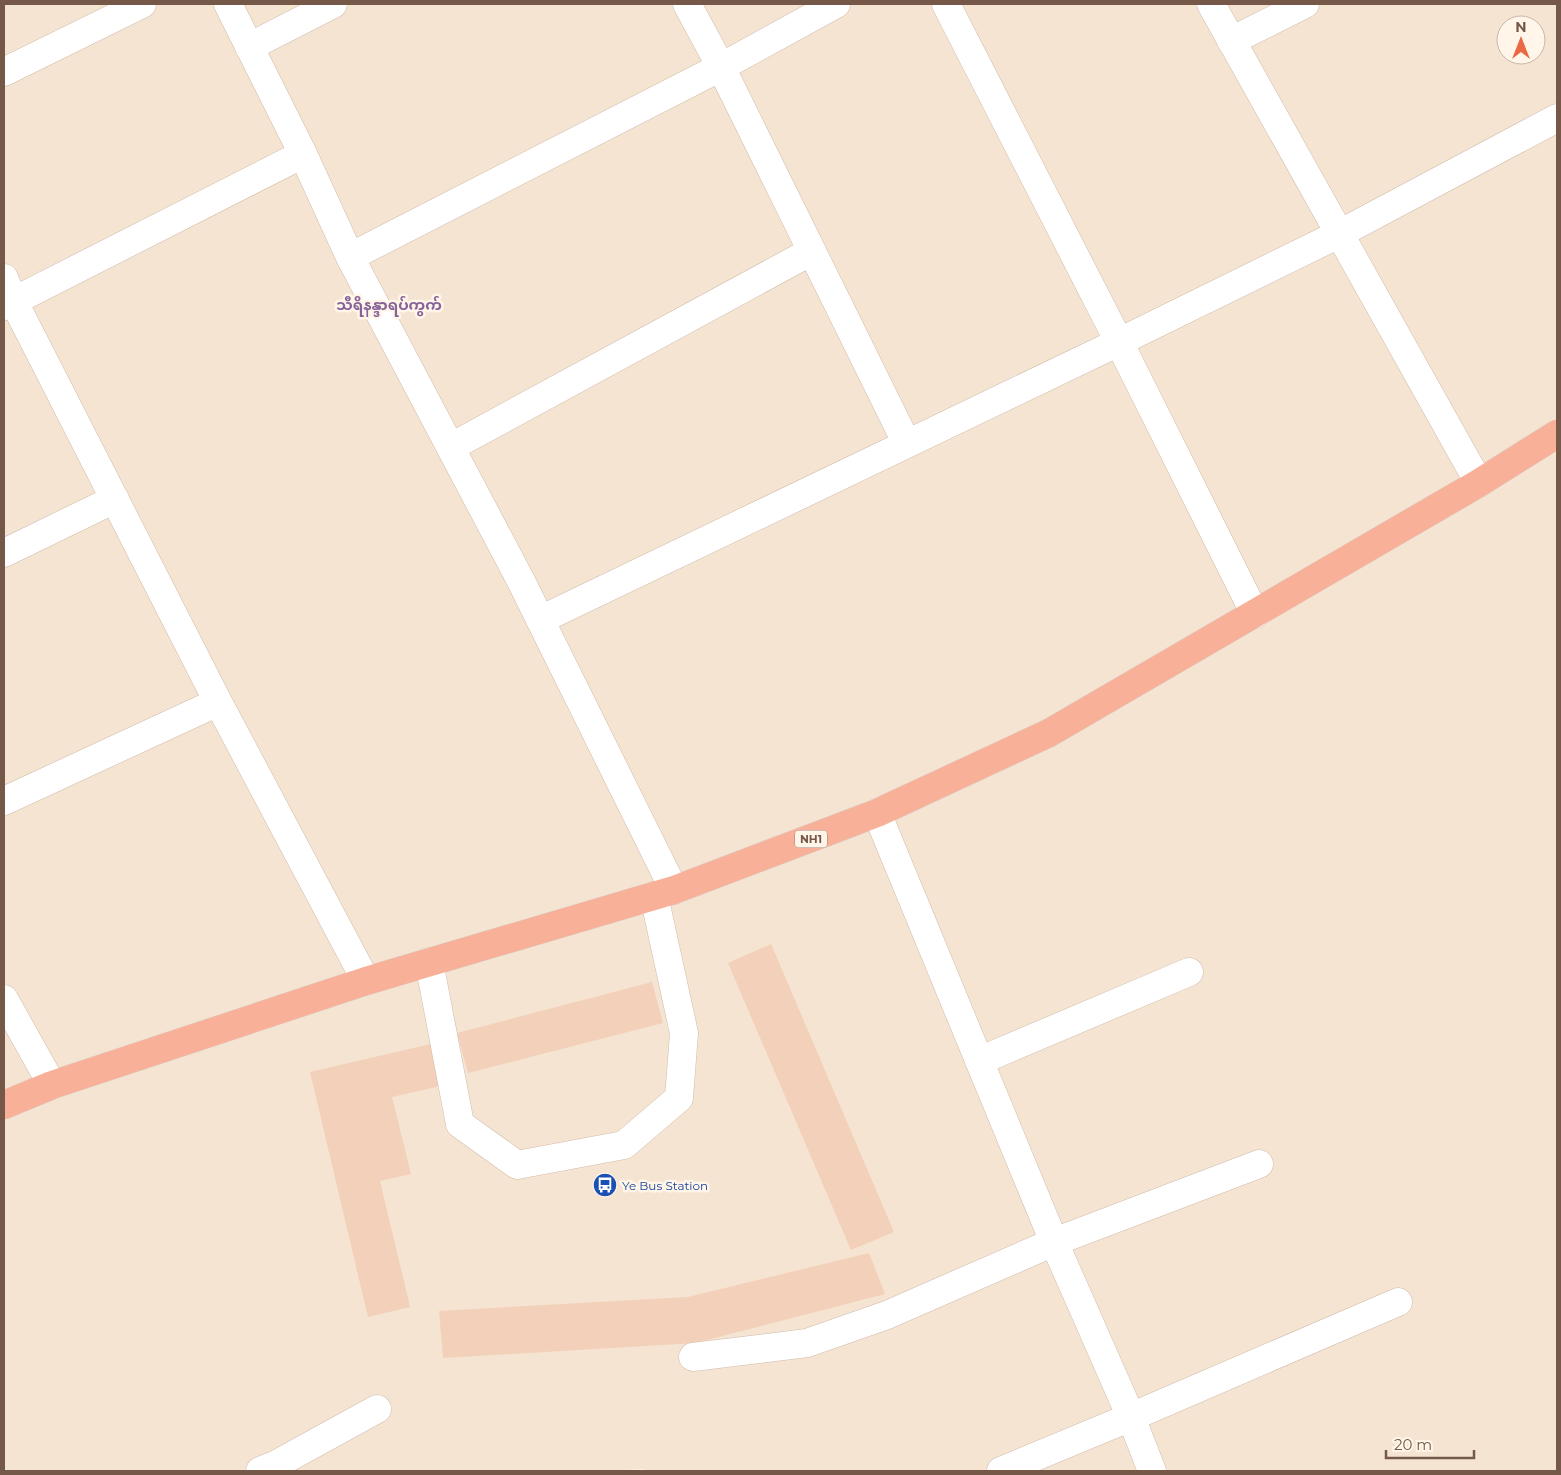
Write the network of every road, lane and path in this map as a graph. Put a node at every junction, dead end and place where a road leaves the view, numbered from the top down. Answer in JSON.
{"nodes":[{"id":1,"x":142,"y":4,"type":"edge"},
{"id":2,"x":228,"y":4,"type":"edge"},
{"id":3,"x":333,"y":4,"type":"edge"},
{"id":4,"x":687,"y":4,"type":"edge"},
{"id":5,"x":836,"y":4,"type":"edge"},
{"id":6,"x":946,"y":4,"type":"edge"},
{"id":7,"x":1211,"y":4,"type":"edge"},
{"id":8,"x":1305,"y":4,"type":"edge"},
{"id":9,"x":1231,"y":41,"type":"junction"},
{"id":10,"x":249,"y":47,"type":"junction"},
{"id":11,"x":721,"y":67,"type":"junction"},
{"id":12,"x":4,"y":72,"type":"edge"},
{"id":13,"x":1557,"y":118,"type":"edge"},
{"id":14,"x":303,"y":154,"type":"junction"},
{"id":15,"x":1339,"y":234,"type":"junction"},
{"id":16,"x":812,"y":251,"type":"junction"},
{"id":17,"x":350,"y":257,"type":"junction"},
{"id":18,"x":7,"y":294,"type":"edge"},
{"id":19,"x":1119,"y":342,"type":"junction"},
{"id":20,"x":1557,"y":434,"type":"edge"},
{"id":21,"x":907,"y":444,"type":"junction"},
{"id":22,"x":451,"y":447,"type":"junction"},
{"id":23,"x":1480,"y":483,"type":"junction"},
{"id":24,"x":116,"y":499,"type":"junction"},
{"id":25,"x":4,"y":553,"type":"edge"},
{"id":26,"x":1255,"y":614,"type":"junction"},
{"id":27,"x":540,"y":620,"type":"junction"},
{"id":28,"x":218,"y":702,"type":"junction"},
{"id":29,"x":4,"y":801,"type":"edge"},
{"id":30,"x":877,"y":813,"type":"junction"},
{"id":31,"x":664,"y":893,"type":"junction"},
{"id":32,"x":429,"y":962,"type":"junction"},
{"id":33,"x":1188,"y":972,"type":"dead end"},
{"id":34,"x":366,"y":981,"type":"junction"},
{"id":35,"x":4,"y":998,"type":"edge"},
{"id":36,"x":980,"y":1061,"type":"junction"},
{"id":37,"x":52,"y":1084,"type":"junction"},
{"id":38,"x":4,"y":1105,"type":"edge"},
{"id":39,"x":1259,"y":1164,"type":"dead end"},
{"id":40,"x":1054,"y":1242,"type":"junction"},
{"id":41,"x":1398,"y":1302,"type":"dead end"},
{"id":42,"x":693,"y":1357,"type":"dead end"},
{"id":43,"x":377,"y":1409,"type":"dead end"},
{"id":44,"x":1131,"y":1417,"type":"junction"},
{"id":45,"x":260,"y":1471,"type":"edge"},
{"id":46,"x":1001,"y":1471,"type":"edge"},
{"id":47,"x":1152,"y":1471,"type":"edge"}],
"edges":[{"from":1,"to":12,"type":"street"},
{"from":2,"to":10,"type":"street"},
{"from":3,"to":10,"type":"street"},
{"from":4,"to":11,"type":"street"},
{"from":5,"to":11,"type":"street"},
{"from":6,"to":19,"type":"street"},
{"from":7,"to":9,"type":"street"},
{"from":8,"to":9,"type":"street"},
{"from":9,"to":15,"type":"street"},
{"from":10,"to":14,"type":"street"},
{"from":11,"to":16,"type":"street"},
{"from":11,"to":17,"type":"street"},
{"from":13,"to":15,"type":"street"},
{"from":14,"to":17,"type":"street"},
{"from":14,"to":18,"type":"street"},
{"from":15,"to":19,"type":"street"},
{"from":15,"to":23,"type":"street"},
{"from":16,"to":21,"type":"street"},
{"from":16,"to":22,"type":"street"},
{"from":17,"to":22,"type":"street"},
{"from":18,"to":24,"type":"street"},
{"from":19,"to":21,"type":"street"},
{"from":19,"to":26,"type":"street"},
{"from":20,"to":23,"type":"highway","number":"NH1"},
{"from":21,"to":27,"type":"street"},
{"from":22,"to":27,"type":"street"},
{"from":23,"to":26,"type":"highway","number":"NH1"},
{"from":24,"to":25,"type":"street"},
{"from":24,"to":28,"type":"street"},
{"from":26,"to":30,"type":"highway","number":"NH1"},
{"from":27,"to":31,"type":"street"},
{"from":28,"to":29,"type":"street"},
{"from":28,"to":34,"type":"street"},
{"from":30,"to":31,"type":"highway","number":"NH1"},
{"from":30,"to":36,"type":"street"},
{"from":31,"to":32,"type":"highway","number":"NH1"},
{"from":31,"to":32,"type":"street"},
{"from":32,"to":34,"type":"highway","number":"NH1"},
{"from":33,"to":36,"type":"street"},
{"from":34,"to":37,"type":"highway","number":"NH1"},
{"from":35,"to":37,"type":"street"},
{"from":36,"to":40,"type":"street"},
{"from":37,"to":38,"type":"highway","number":"NH1"},
{"from":39,"to":40,"type":"street"},
{"from":40,"to":42,"type":"street"},
{"from":40,"to":44,"type":"street"},
{"from":41,"to":44,"type":"street"},
{"from":43,"to":45,"type":"street"},
{"from":44,"to":46,"type":"street"},
{"from":44,"to":47,"type":"street"}]}
